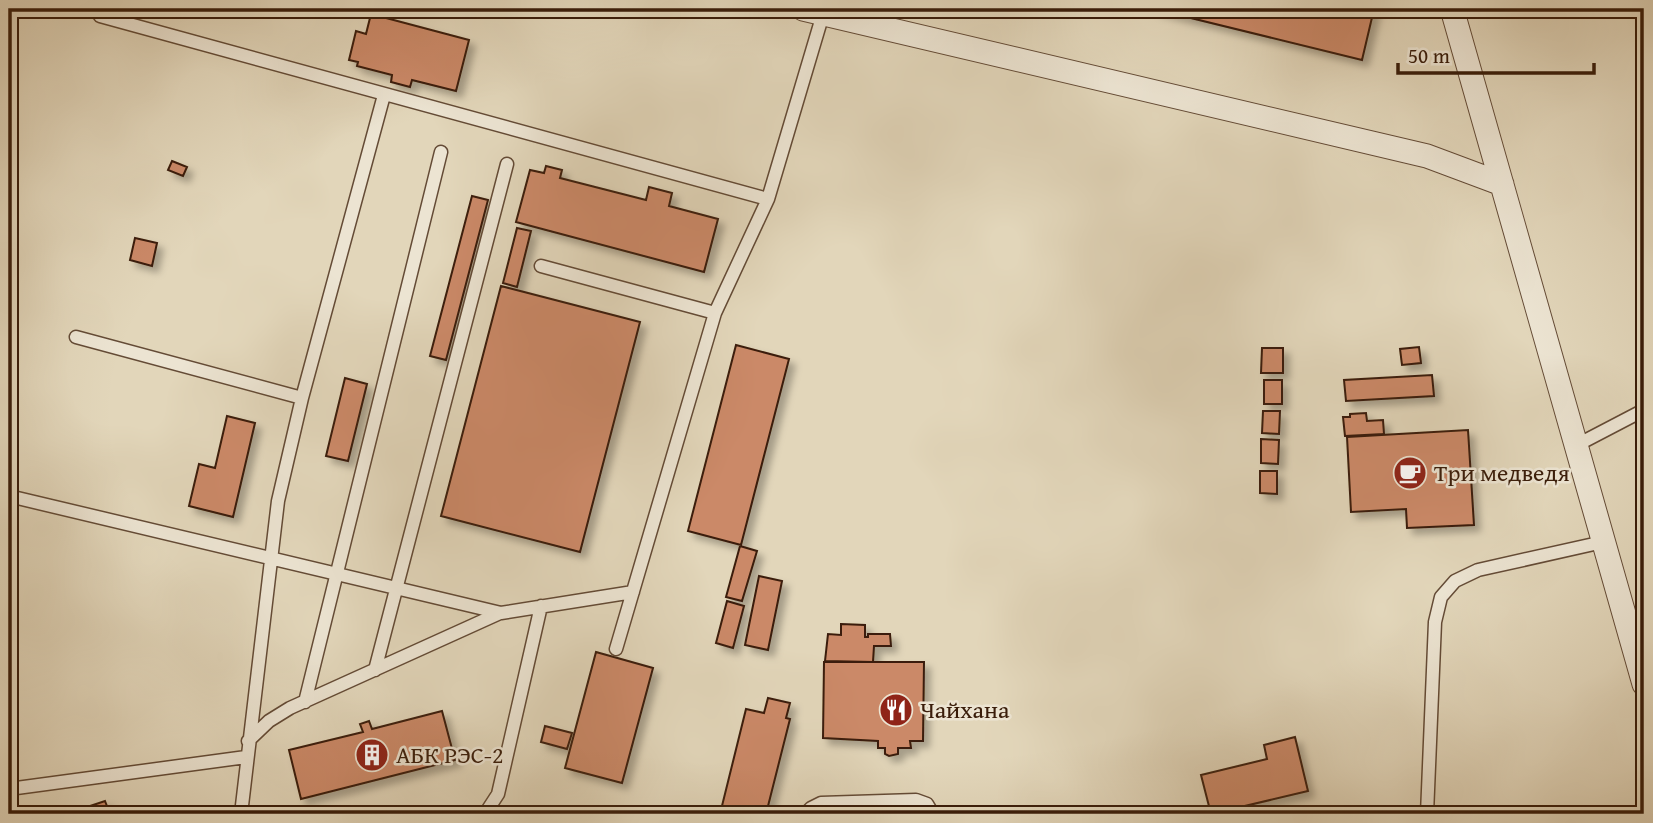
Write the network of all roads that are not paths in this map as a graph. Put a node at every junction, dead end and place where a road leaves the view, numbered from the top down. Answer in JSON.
{"nodes":[{"id":1,"x":1452,"y":9,"type":"edge"},
{"id":2,"x":813,"y":11,"type":"edge"},
{"id":3,"x":100,"y":16,"type":"dead end"},
{"id":4,"x":384,"y":95,"type":"junction"},
{"id":5,"x":441,"y":152,"type":"dead end"},
{"id":6,"x":507,"y":164,"type":"dead end"},
{"id":7,"x":1502,"y":184,"type":"junction"},
{"id":8,"x":768,"y":199,"type":"junction"},
{"id":9,"x":541,"y":265,"type":"dead end"},
{"id":10,"x":715,"y":313,"type":"junction"},
{"id":11,"x":76,"y":337,"type":"dead end"},
{"id":12,"x":302,"y":398,"type":"junction"},
{"id":13,"x":1644,"y":410,"type":"edge"},
{"id":14,"x":1575,"y":446,"type":"junction"},
{"id":15,"x":9,"y":496,"type":"edge"},
{"id":16,"x":1603,"y":542,"type":"junction"},
{"id":17,"x":270,"y":558,"type":"junction"},
{"id":18,"x":336,"y":574,"type":"junction"},
{"id":19,"x":396,"y":588,"type":"junction"},
{"id":20,"x":633,"y":592,"type":"junction"},
{"id":21,"x":541,"y":607,"type":"junction"},
{"id":22,"x":500,"y":612,"type":"junction"},
{"id":23,"x":616,"y":649,"type":"dead end"},
{"id":24,"x":375,"y":670,"type":"junction"},
{"id":25,"x":1644,"y":684,"type":"edge"},
{"id":26,"x":304,"y":702,"type":"junction"},
{"id":27,"x":248,"y":741,"type":"junction"},
{"id":28,"x":246,"y":757,"type":"junction"},
{"id":29,"x":9,"y":789,"type":"edge"},
{"id":30,"x":241,"y":814,"type":"edge"},
{"id":31,"x":485,"y":814,"type":"edge"},
{"id":32,"x":805,"y":814,"type":"edge"},
{"id":33,"x":933,"y":814,"type":"edge"},
{"id":34,"x":1427,"y":814,"type":"edge"}],
"edges":[{"from":1,"to":7,"type":"street"},
{"from":2,"to":7,"type":"street"},
{"from":2,"to":8,"type":"lane"},
{"from":3,"to":4,"type":"lane"},
{"from":4,"to":8,"type":"lane"},
{"from":4,"to":12,"type":"lane"},
{"from":5,"to":18,"type":"lane"},
{"from":6,"to":19,"type":"lane"},
{"from":7,"to":14,"type":"street"},
{"from":8,"to":10,"type":"lane"},
{"from":9,"to":10,"type":"lane"},
{"from":10,"to":20,"type":"lane"},
{"from":11,"to":12,"type":"lane"},
{"from":12,"to":17,"type":"lane"},
{"from":13,"to":14,"type":"lane"},
{"from":14,"to":16,"type":"street"},
{"from":15,"to":17,"type":"lane"},
{"from":16,"to":25,"type":"street"},
{"from":16,"to":34,"type":"lane"},
{"from":17,"to":18,"type":"lane"},
{"from":17,"to":27,"type":"lane"},
{"from":18,"to":19,"type":"lane"},
{"from":18,"to":26,"type":"lane"},
{"from":19,"to":22,"type":"lane"},
{"from":19,"to":24,"type":"lane"},
{"from":20,"to":21,"type":"lane"},
{"from":20,"to":23,"type":"lane"},
{"from":21,"to":22,"type":"lane"},
{"from":21,"to":31,"type":"lane"},
{"from":22,"to":24,"type":"lane"},
{"from":24,"to":26,"type":"lane"},
{"from":26,"to":27,"type":"lane"},
{"from":27,"to":28,"type":"lane"},
{"from":28,"to":29,"type":"lane"},
{"from":28,"to":30,"type":"lane"},
{"from":32,"to":33,"type":"lane"}]}
